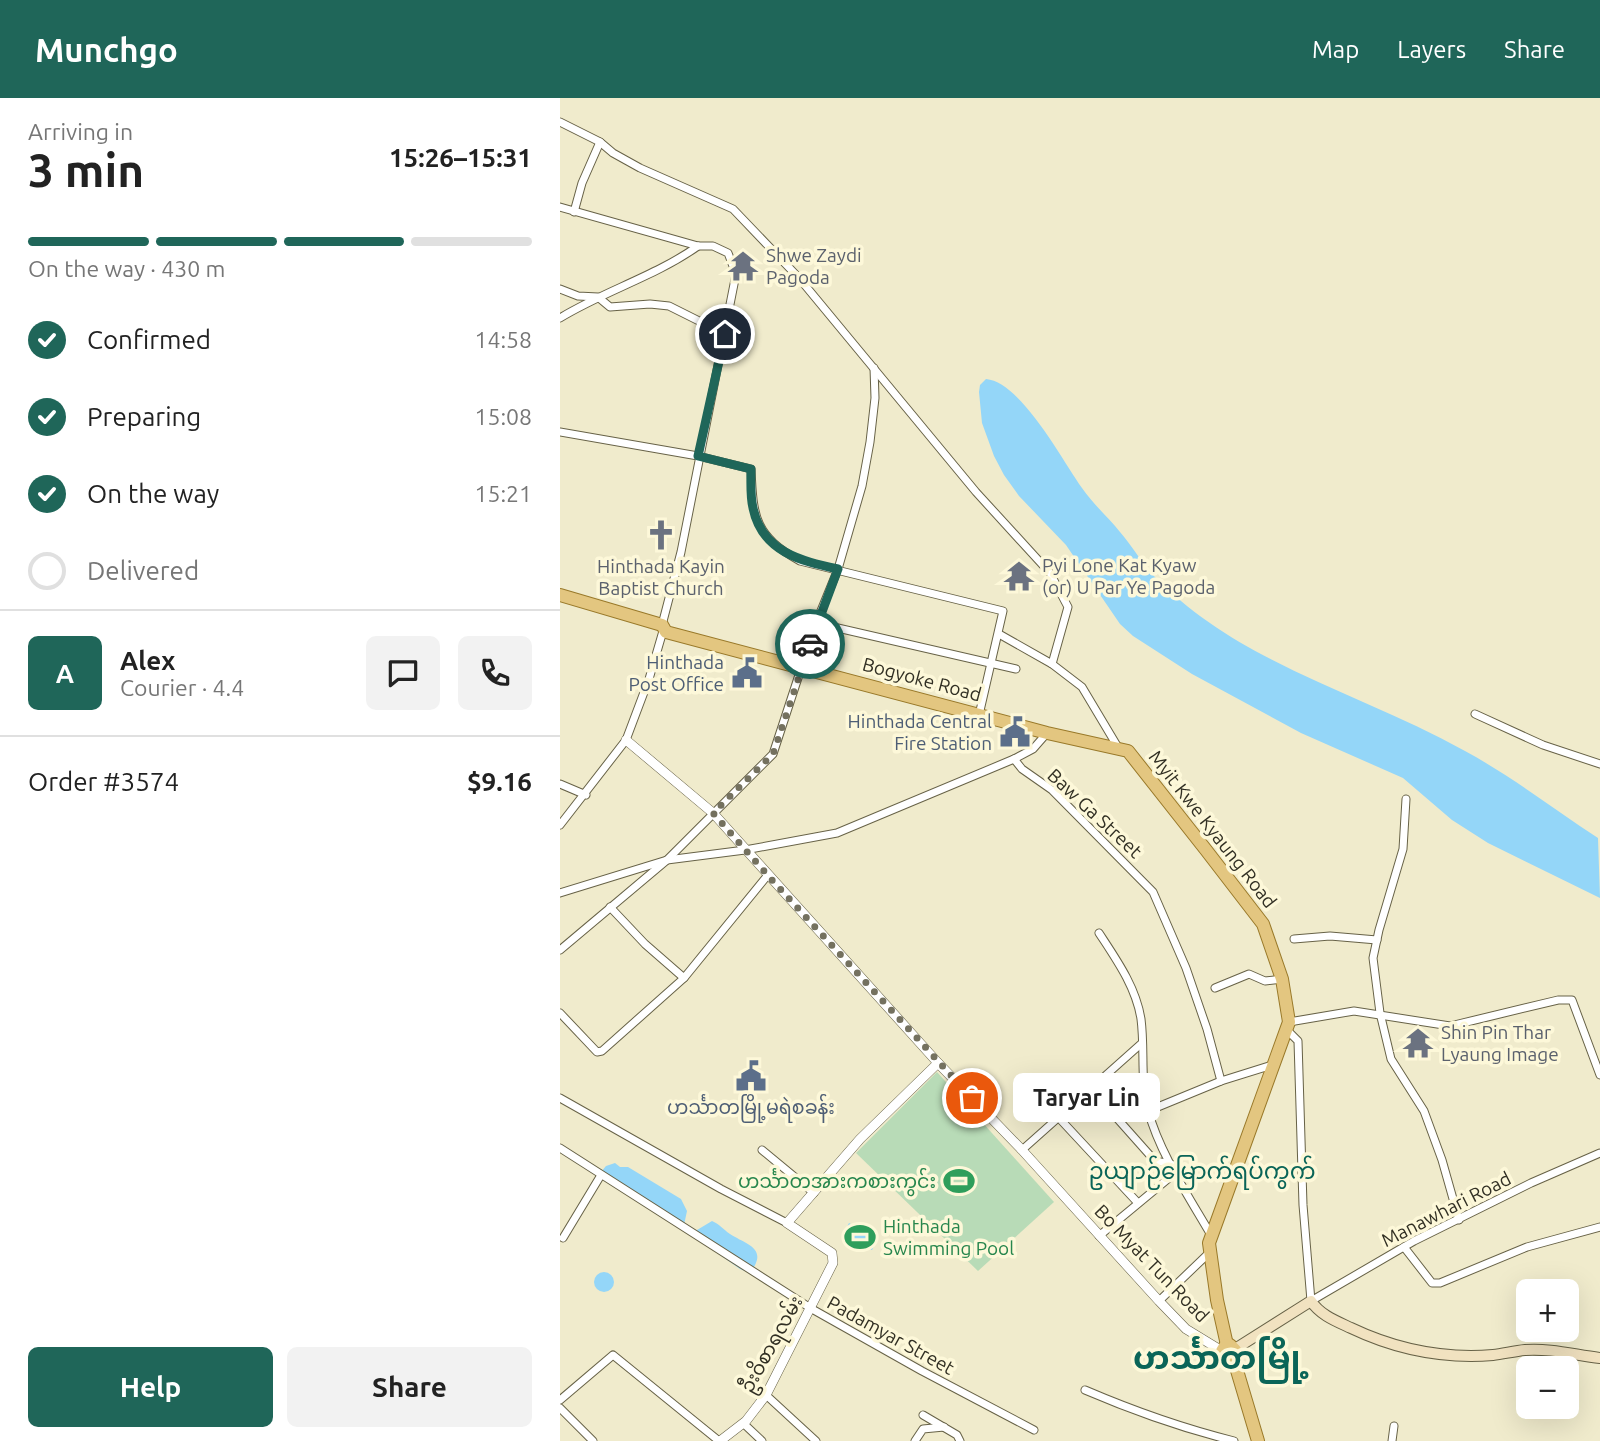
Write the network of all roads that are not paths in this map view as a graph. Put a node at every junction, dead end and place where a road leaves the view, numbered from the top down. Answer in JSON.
{"nodes":[{"id":1,"x":560,"y":122,"type":"edge"},
{"id":2,"x":600,"y":142,"type":"junction"},
{"id":3,"x":560,"y":207,"type":"edge"},
{"id":4,"x":574,"y":212,"type":"junction"},
{"id":5,"x":698,"y":246,"type":"junction"},
{"id":6,"x":560,"y":289,"type":"edge"},
{"id":7,"x":598,"y":297,"type":"junction"},
{"id":8,"x":560,"y":318,"type":"edge"},
{"id":9,"x":725,"y":334,"type":"junction"},
{"id":10,"x":874,"y":368,"type":"junction"},
{"id":11,"x":560,"y":432,"type":"edge"},
{"id":12,"x":698,"y":456,"type":"junction"},
{"id":13,"x":838,"y":569,"type":"junction"},
{"id":14,"x":560,"y":595,"type":"edge"},
{"id":15,"x":816,"y":623,"type":"junction"},
{"id":16,"x":663,"y":628,"type":"junction"},
{"id":17,"x":999,"y":634,"type":"junction"},
{"id":18,"x":992,"y":664,"type":"junction"},
{"id":19,"x":1052,"y":664,"type":"junction"},
{"id":20,"x":802,"y":668,"type":"junction"},
{"id":21,"x":1016,"y":669,"type":"dead end"},
{"id":22,"x":1475,"y":714,"type":"dead end"},
{"id":23,"x":979,"y":715,"type":"junction"},
{"id":24,"x":1047,"y":733,"type":"junction"},
{"id":25,"x":626,"y":740,"type":"junction"},
{"id":26,"x":1119,"y":749,"type":"junction"},
{"id":27,"x":1014,"y":759,"type":"junction"},
{"id":28,"x":1600,"y":764,"type":"edge"},
{"id":29,"x":560,"y":785,"type":"edge"},
{"id":30,"x":586,"y":794,"type":"junction"},
{"id":31,"x":1406,"y":799,"type":"dead end"},
{"id":32,"x":713,"y":813,"type":"junction"},
{"id":33,"x":560,"y":825,"type":"edge"},
{"id":34,"x":745,"y":850,"type":"junction"},
{"id":35,"x":667,"y":860,"type":"junction"},
{"id":36,"x":767,"y":876,"type":"junction"},
{"id":37,"x":560,"y":893,"type":"edge"},
{"id":38,"x":610,"y":907,"type":"junction"},
{"id":39,"x":1099,"y":933,"type":"dead end"},
{"id":40,"x":1294,"y":939,"type":"dead end"},
{"id":41,"x":1377,"y":940,"type":"junction"},
{"id":42,"x":560,"y":950,"type":"edge"},
{"id":43,"x":684,"y":978,"type":"junction"},
{"id":44,"x":1282,"y":979,"type":"junction"},
{"id":45,"x":1214,"y":988,"type":"dead end"},
{"id":46,"x":560,"y":1013,"type":"edge"},
{"id":47,"x":1380,"y":1013,"type":"junction"},
{"id":48,"x":1288,"y":1026,"type":"junction"},
{"id":49,"x":1142,"y":1044,"type":"junction"},
{"id":50,"x":938,"y":1063,"type":"junction"},
{"id":51,"x":1272,"y":1065,"type":"junction"},
{"id":52,"x":1600,"y":1075,"type":"edge"},
{"id":53,"x":1221,"y":1082,"type":"junction"},
{"id":54,"x":1091,"y":1089,"type":"junction"},
{"id":55,"x":560,"y":1098,"type":"edge"},
{"id":56,"x":1148,"y":1111,"type":"junction"},
{"id":57,"x":1059,"y":1118,"type":"junction"},
{"id":58,"x":560,"y":1148,"type":"edge"},
{"id":59,"x":762,"y":1150,"type":"dead end"},
{"id":60,"x":1022,"y":1150,"type":"junction"},
{"id":61,"x":1600,"y":1153,"type":"edge"},
{"id":62,"x":1171,"y":1164,"type":"junction"},
{"id":63,"x":1175,"y":1173,"type":"junction"},
{"id":64,"x":601,"y":1175,"type":"junction"},
{"id":65,"x":814,"y":1193,"type":"junction"},
{"id":66,"x":1138,"y":1203,"type":"junction"},
{"id":67,"x":1459,"y":1220,"type":"junction"},
{"id":68,"x":787,"y":1223,"type":"junction"},
{"id":69,"x":1600,"y":1227,"type":"edge"},
{"id":70,"x":1099,"y":1236,"type":"junction"},
{"id":71,"x":1211,"y":1236,"type":"junction"},
{"id":72,"x":563,"y":1238,"type":"dead end"},
{"id":73,"x":1404,"y":1247,"type":"junction"},
{"id":74,"x":1209,"y":1253,"type":"junction"},
{"id":75,"x":1159,"y":1301,"type":"junction"},
{"id":76,"x":1314,"y":1305,"type":"junction"},
{"id":77,"x":812,"y":1308,"type":"junction"},
{"id":78,"x":1228,"y":1352,"type":"junction"},
{"id":79,"x":1600,"y":1358,"type":"edge"},
{"id":80,"x":1085,"y":1390,"type":"dead end"},
{"id":81,"x":766,"y":1395,"type":"junction"},
{"id":82,"x":560,"y":1400,"type":"edge"},
{"id":83,"x":560,"y":1408,"type":"edge"},
{"id":84,"x":923,"y":1415,"type":"dead end"},
{"id":85,"x":743,"y":1423,"type":"junction"},
{"id":86,"x":1394,"y":1426,"type":"dead end"},
{"id":87,"x":944,"y":1427,"type":"junction"},
{"id":88,"x":1034,"y":1430,"type":"dead end"},
{"id":89,"x":593,"y":1441,"type":"edge"},
{"id":90,"x":720,"y":1441,"type":"edge"},
{"id":91,"x":762,"y":1441,"type":"edge"},
{"id":92,"x":816,"y":1441,"type":"edge"},
{"id":93,"x":915,"y":1441,"type":"edge"},
{"id":94,"x":960,"y":1441,"type":"edge"},
{"id":95,"x":1234,"y":1441,"type":"edge"},
{"id":96,"x":1251,"y":1441,"type":"edge"},
{"id":97,"x":1258,"y":1441,"type":"edge"},
{"id":98,"x":1392,"y":1441,"type":"edge"}],
"edges":[{"from":1,"to":2,"type":"street"},
{"from":2,"to":4,"type":"street"},
{"from":2,"to":10,"type":"street"},
{"from":3,"to":4,"type":"street"},
{"from":4,"to":5,"type":"street"},
{"from":5,"to":7,"type":"street"},
{"from":5,"to":9,"type":"street"},
{"from":6,"to":7,"type":"street"},
{"from":7,"to":8,"type":"street"},
{"from":7,"to":9,"type":"street"},
{"from":9,"to":12,"type":"street"},
{"from":10,"to":13,"type":"street"},
{"from":10,"to":19,"type":"street"},
{"from":11,"to":12,"type":"street"},
{"from":12,"to":13,"type":"street"},
{"from":12,"to":16,"type":"street"},
{"from":13,"to":15,"type":"street"},
{"from":13,"to":17,"type":"street"},
{"from":14,"to":16,"type":"main road","name":"Bogyoke Road"},
{"from":15,"to":18,"type":"street"},
{"from":15,"to":20,"type":"street"},
{"from":16,"to":20,"type":"main road","name":"Bogyoke Road"},
{"from":16,"to":25,"type":"street"},
{"from":17,"to":18,"type":"street"},
{"from":17,"to":19,"type":"street"},
{"from":18,"to":21,"type":"street"},
{"from":18,"to":23,"type":"street"},
{"from":19,"to":26,"type":"street"},
{"from":20,"to":23,"type":"main road","name":"Bogyoke Road"},
{"from":20,"to":32,"type":"street"},
{"from":22,"to":28,"type":"street"},
{"from":23,"to":24,"type":"main road","name":"Bogyoke Road"},
{"from":24,"to":26,"type":"main road","name":"Bogyoke Road"},
{"from":24,"to":27,"type":"street"},
{"from":25,"to":30,"type":"street"},
{"from":25,"to":32,"type":"street","name":"Bo Myat Tun Road"},
{"from":26,"to":44,"type":"main road","name":"Myit Kwe Kyaung Road"},
{"from":27,"to":34,"type":"street"},
{"from":27,"to":53,"type":"street","name":"Baw Ga Street"},
{"from":29,"to":30,"type":"street"},
{"from":30,"to":33,"type":"street"},
{"from":31,"to":41,"type":"street"},
{"from":32,"to":34,"type":"street","name":"Bo Myat Tun Road"},
{"from":32,"to":35,"type":"street"},
{"from":34,"to":35,"type":"street"},
{"from":34,"to":36,"type":"street","name":"Bo Myat Tun Road"},
{"from":35,"to":37,"type":"street"},
{"from":35,"to":38,"type":"street"},
{"from":36,"to":43,"type":"street"},
{"from":36,"to":50,"type":"street","name":"Bo Myat Tun Road"},
{"from":38,"to":42,"type":"street"},
{"from":38,"to":43,"type":"street"},
{"from":39,"to":49,"type":"street"},
{"from":40,"to":41,"type":"street"},
{"from":41,"to":47,"type":"street"},
{"from":43,"to":46,"type":"street"},
{"from":44,"to":45,"type":"street"},
{"from":44,"to":48,"type":"main road","name":"Myit Kwe Kyaung Road"},
{"from":47,"to":48,"type":"street"},
{"from":47,"to":52,"type":"street"},
{"from":47,"to":67,"type":"street"},
{"from":48,"to":51,"type":"main road"},
{"from":48,"to":76,"type":"street"},
{"from":49,"to":54,"type":"street"},
{"from":49,"to":56,"type":"street"},
{"from":50,"to":60,"type":"street","name":"Bo Myat Tun Road"},
{"from":50,"to":65,"type":"street"},
{"from":51,"to":53,"type":"street"},
{"from":51,"to":71,"type":"main road"},
{"from":53,"to":56,"type":"street"},
{"from":54,"to":57,"type":"street"},
{"from":54,"to":62,"type":"street"},
{"from":55,"to":68,"type":"street"},
{"from":56,"to":62,"type":"street"},
{"from":57,"to":60,"type":"street"},
{"from":57,"to":66,"type":"street"},
{"from":58,"to":64,"type":"street","name":"Padamyar Street"},
{"from":59,"to":65,"type":"street"},
{"from":60,"to":70,"type":"street","name":"Bo Myat Tun Road"},
{"from":61,"to":67,"type":"street","name":"Manawhari Road"},
{"from":62,"to":63,"type":"street"},
{"from":63,"to":66,"type":"street"},
{"from":63,"to":71,"type":"street"},
{"from":64,"to":72,"type":"street"},
{"from":64,"to":77,"type":"street","name":"Padamyar Street"},
{"from":65,"to":68,"type":"street"},
{"from":66,"to":70,"type":"street"},
{"from":67,"to":73,"type":"street","name":"Manawhari Road"},
{"from":68,"to":77,"type":"street","name":"ဦးဝိစာရလမ်း"},
{"from":69,"to":73,"type":"street"},
{"from":70,"to":75,"type":"street","name":"Bo Myat Tun Road"},
{"from":71,"to":74,"type":"main road"},
{"from":73,"to":76,"type":"street","name":"Manawhari Road"},
{"from":74,"to":75,"type":"street"},
{"from":74,"to":78,"type":"main road"},
{"from":75,"to":78,"type":"street","name":"Bo Myat Tun Road"},
{"from":76,"to":78,"type":"main road"},
{"from":76,"to":79,"type":"main road"},
{"from":77,"to":81,"type":"street","name":"ဦးဝိစာရလမ်း"},
{"from":77,"to":88,"type":"street","name":"Padamyar Street"},
{"from":78,"to":96,"type":"main road"},
{"from":78,"to":97,"type":"main road"},
{"from":80,"to":95,"type":"street"},
{"from":81,"to":85,"type":"street","name":"ဦးဝိစာရလမ်း"},
{"from":81,"to":92,"type":"street"},
{"from":82,"to":90,"type":"street"},
{"from":83,"to":89,"type":"street"},
{"from":84,"to":87,"type":"street"},
{"from":85,"to":90,"type":"street","name":"ဦးဝိစာရလမ်း"},
{"from":85,"to":91,"type":"street"},
{"from":86,"to":98,"type":"street"},
{"from":87,"to":93,"type":"street"},
{"from":87,"to":94,"type":"street"}]}
